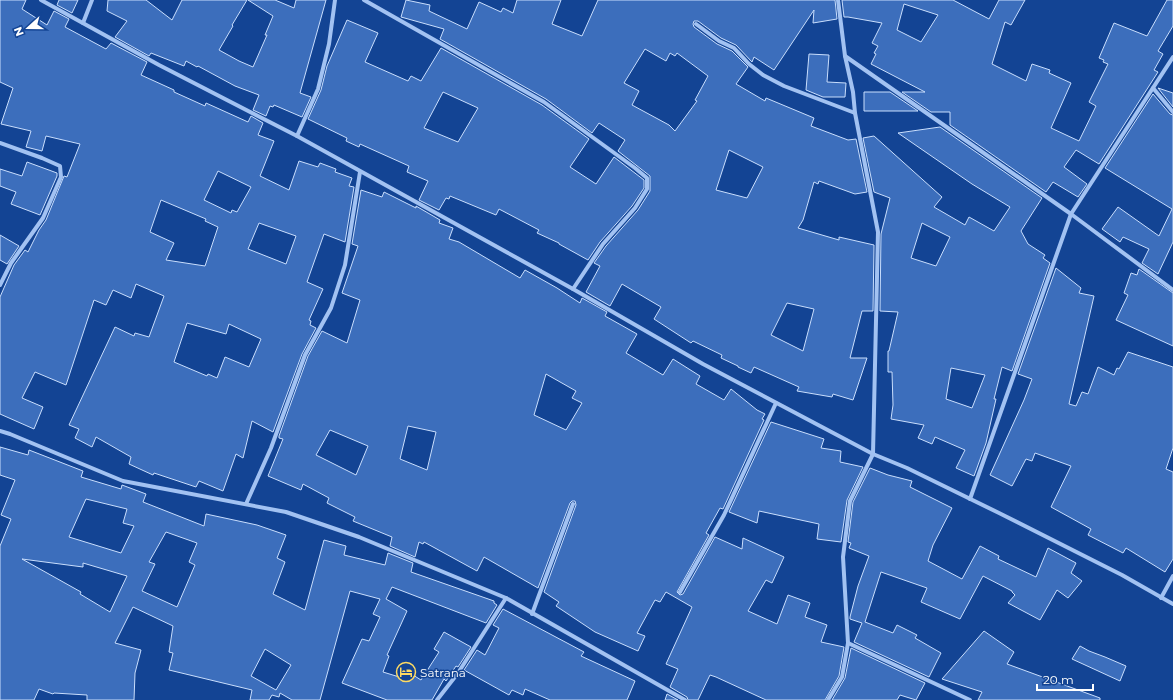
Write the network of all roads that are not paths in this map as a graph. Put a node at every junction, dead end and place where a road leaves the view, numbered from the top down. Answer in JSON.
{"nodes":[{"id":1,"x":41,"y":0,"type":"edge"},
{"id":2,"x":92,"y":0,"type":"edge"},
{"id":3,"x":335,"y":0,"type":"edge"},
{"id":4,"x":364,"y":0,"type":"edge"},
{"id":5,"x":838,"y":0,"type":"edge"},
{"id":6,"x":83,"y":23,"type":"junction"},
{"id":7,"x":696,"y":24,"type":"dead end"},
{"id":8,"x":845,"y":56,"type":"junction"},
{"id":9,"x":1173,"y":57,"type":"edge"},
{"id":10,"x":1153,"y":88,"type":"junction"},
{"id":11,"x":1173,"y":112,"type":"edge"},
{"id":12,"x":855,"y":113,"type":"junction"},
{"id":13,"x":297,"y":136,"type":"junction"},
{"id":14,"x":0,"y":143,"type":"edge"},
{"id":15,"x":360,"y":172,"type":"junction"},
{"id":16,"x":1071,"y":214,"type":"junction"},
{"id":17,"x":0,"y":285,"type":"edge"},
{"id":18,"x":573,"y":289,"type":"junction"},
{"id":19,"x":1173,"y":290,"type":"edge"},
{"id":20,"x":776,"y":403,"type":"junction"},
{"id":21,"x":0,"y":431,"type":"edge"},
{"id":22,"x":873,"y":454,"type":"junction"},
{"id":23,"x":970,"y":498,"type":"junction"},
{"id":24,"x":246,"y":504,"type":"junction"},
{"id":25,"x":574,"y":504,"type":"dead end"},
{"id":26,"x":1173,"y":576,"type":"edge"},
{"id":27,"x":680,"y":592,"type":"dead end"},
{"id":28,"x":506,"y":598,"type":"junction"},
{"id":29,"x":1161,"y":598,"type":"junction"},
{"id":30,"x":1173,"y":604,"type":"edge"},
{"id":31,"x":532,"y":614,"type":"junction"},
{"id":32,"x":848,"y":643,"type":"junction"},
{"id":33,"x":437,"y":700,"type":"edge"},
{"id":34,"x":685,"y":700,"type":"edge"},
{"id":35,"x":828,"y":700,"type":"edge"},
{"id":36,"x":970,"y":700,"type":"edge"}],
"edges":[{"from":1,"to":6,"type":"street"},
{"from":2,"to":6,"type":"street"},
{"from":3,"to":13,"type":"street"},
{"from":4,"to":18,"type":"street"},
{"from":5,"to":8,"type":"street"},
{"from":6,"to":13,"type":"street"},
{"from":7,"to":12,"type":"street"},
{"from":8,"to":12,"type":"street"},
{"from":8,"to":16,"type":"street"},
{"from":9,"to":10,"type":"street"},
{"from":10,"to":11,"type":"street"},
{"from":10,"to":16,"type":"street"},
{"from":12,"to":22,"type":"street"},
{"from":13,"to":15,"type":"street"},
{"from":14,"to":17,"type":"street"},
{"from":15,"to":18,"type":"street"},
{"from":15,"to":24,"type":"street"},
{"from":16,"to":19,"type":"street"},
{"from":16,"to":23,"type":"street"},
{"from":18,"to":20,"type":"street"},
{"from":20,"to":22,"type":"street"},
{"from":20,"to":27,"type":"street"},
{"from":21,"to":24,"type":"street"},
{"from":22,"to":23,"type":"street"},
{"from":22,"to":32,"type":"street"},
{"from":23,"to":29,"type":"street"},
{"from":24,"to":28,"type":"street"},
{"from":25,"to":31,"type":"street"},
{"from":26,"to":29,"type":"street"},
{"from":28,"to":31,"type":"street"},
{"from":28,"to":33,"type":"street"},
{"from":29,"to":30,"type":"street"},
{"from":31,"to":34,"type":"street"},
{"from":32,"to":35,"type":"street"},
{"from":32,"to":36,"type":"street"}]}
